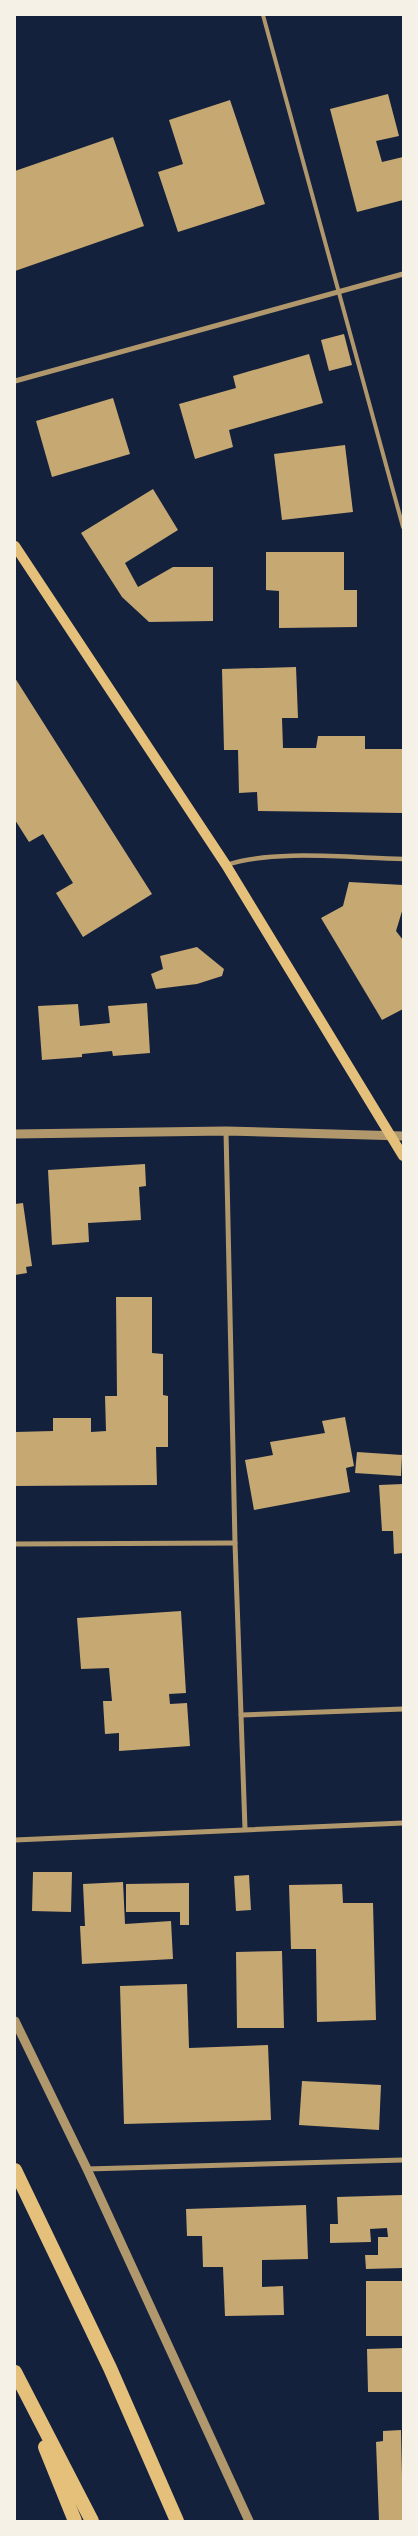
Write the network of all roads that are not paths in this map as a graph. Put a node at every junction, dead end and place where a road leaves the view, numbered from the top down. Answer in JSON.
{"nodes":[{"id":1,"x":263,"y":15,"type":"edge"},
{"id":2,"x":403,"y":274,"type":"edge"},
{"id":3,"x":338,"y":291,"type":"junction"},
{"id":4,"x":15,"y":381,"type":"edge"},
{"id":5,"x":403,"y":527,"type":"edge"},
{"id":6,"x":15,"y":546,"type":"edge"},
{"id":7,"x":403,"y":859,"type":"edge"},
{"id":8,"x":226,"y":865,"type":"junction"},
{"id":9,"x":226,"y":1131,"type":"junction"},
{"id":10,"x":15,"y":1134,"type":"edge"},
{"id":11,"x":390,"y":1135,"type":"junction"},
{"id":12,"x":403,"y":1136,"type":"edge"},
{"id":13,"x":403,"y":1156,"type":"edge"},
{"id":14,"x":235,"y":1543,"type":"junction"},
{"id":15,"x":15,"y":1544,"type":"edge"},
{"id":16,"x":403,"y":1709,"type":"edge"},
{"id":17,"x":241,"y":1715,"type":"junction"},
{"id":18,"x":403,"y":1823,"type":"edge"},
{"id":19,"x":245,"y":1829,"type":"junction"},
{"id":20,"x":15,"y":1840,"type":"edge"},
{"id":21,"x":15,"y":2021,"type":"edge"},
{"id":22,"x":403,"y":2160,"type":"edge"},
{"id":23,"x":15,"y":2170,"type":"edge"},
{"id":24,"x":87,"y":2170,"type":"junction"},
{"id":25,"x":15,"y":2373,"type":"edge"},
{"id":26,"x":75,"y":2521,"type":"edge"},
{"id":27,"x":92,"y":2521,"type":"edge"},
{"id":28,"x":177,"y":2521,"type":"edge"},
{"id":29,"x":250,"y":2521,"type":"edge"}],
"edges":[{"from":1,"to":3,"type":"lane"},
{"from":2,"to":3,"type":"street"},
{"from":3,"to":4,"type":"street"},
{"from":3,"to":5,"type":"lane"},
{"from":6,"to":8,"type":"main road"},
{"from":7,"to":8,"type":"street"},
{"from":8,"to":11,"type":"main road"},
{"from":9,"to":10,"type":"street"},
{"from":9,"to":11,"type":"street"},
{"from":9,"to":14,"type":"street"},
{"from":11,"to":12,"type":"street"},
{"from":11,"to":13,"type":"main road"},
{"from":14,"to":15,"type":"street"},
{"from":14,"to":17,"type":"street"},
{"from":16,"to":17,"type":"street"},
{"from":17,"to":19,"type":"street"},
{"from":18,"to":19,"type":"street"},
{"from":19,"to":20,"type":"street"},
{"from":21,"to":24,"type":"street"},
{"from":22,"to":24,"type":"street"},
{"from":23,"to":28,"type":"highway"},
{"from":24,"to":29,"type":"street"},
{"from":25,"to":26,"type":"highway"},
{"from":25,"to":27,"type":"highway"}]}
